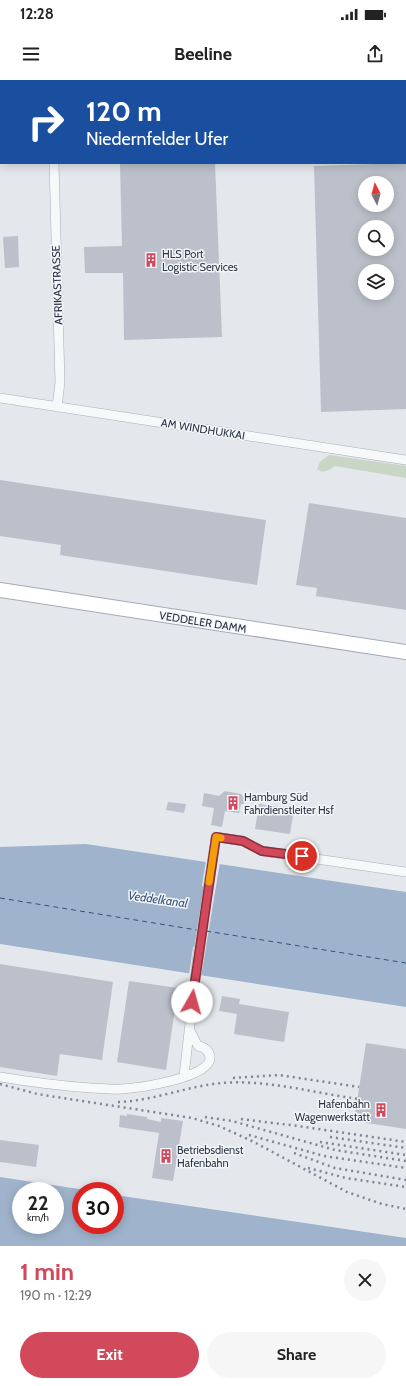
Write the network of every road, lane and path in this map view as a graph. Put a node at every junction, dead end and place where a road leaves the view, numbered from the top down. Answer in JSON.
{"nodes":[{"id":1,"x":54,"y":164,"type":"edge"},
{"id":2,"x":0,"y":398,"type":"edge"},
{"id":3,"x":57,"y":407,"type":"junction"},
{"id":4,"x":406,"y":460,"type":"edge"},
{"id":5,"x":0,"y":590,"type":"edge"},
{"id":6,"x":406,"y":652,"type":"edge"},
{"id":7,"x":406,"y":872,"type":"edge"},
{"id":8,"x":189,"y":1029,"type":"junction"},
{"id":9,"x":198,"y":1046,"type":"junction"},
{"id":10,"x":186,"y":1051,"type":"junction"},
{"id":11,"x":184,"y":1076,"type":"junction"},
{"id":12,"x":0,"y":1077,"type":"edge"}],
"edges":[{"from":1,"to":3,"type":"street","name":"AFRIKASTRASSE"},
{"from":2,"to":3,"type":"street","name":"AM WINDHUKKAI"},
{"from":3,"to":4,"type":"street","name":"AM WINDHUKKAI"},
{"from":5,"to":6,"type":"main road","name":"VEDDELER DAMM"},
{"from":7,"to":8,"type":"street"},
{"from":8,"to":9,"type":"street"},
{"from":8,"to":10,"type":"street"},
{"from":9,"to":10,"type":"street"},
{"from":9,"to":11,"type":"street"},
{"from":10,"to":11,"type":"street"},
{"from":11,"to":12,"type":"street"}]}
